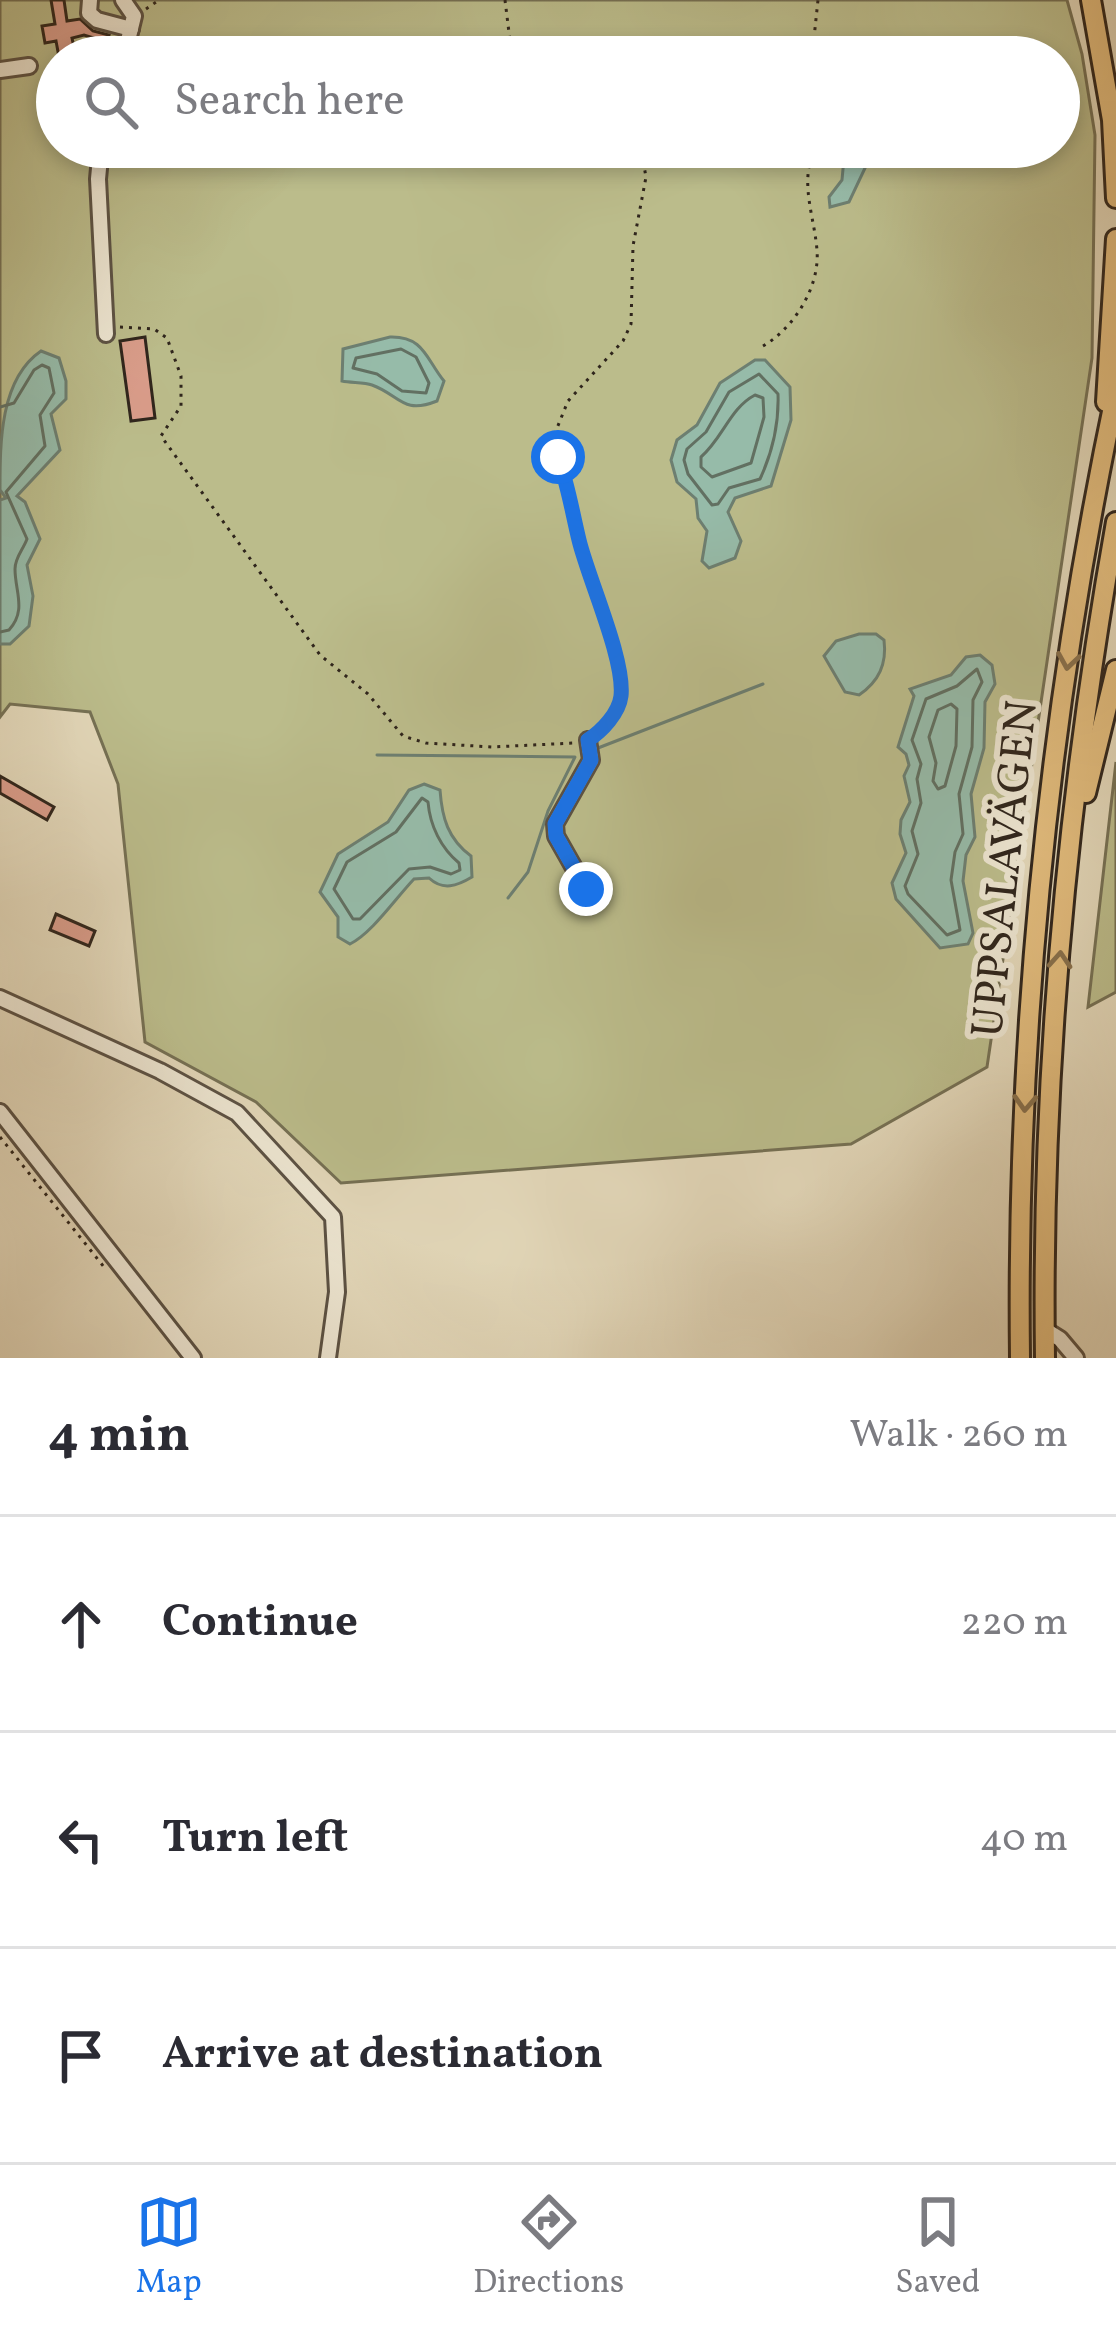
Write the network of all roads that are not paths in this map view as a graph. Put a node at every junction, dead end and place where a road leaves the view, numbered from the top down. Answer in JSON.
{"nodes":[{"id":1,"x":90,"y":0,"type":"edge"},
{"id":2,"x":123,"y":0,"type":"edge"},
{"id":3,"x":1091,"y":0,"type":"edge"},
{"id":4,"x":133,"y":22,"type":"junction"},
{"id":5,"x":129,"y":36,"type":"edge"},
{"id":6,"x":29,"y":66,"type":"dead end"},
{"id":7,"x":0,"y":70,"type":"edge"},
{"id":8,"x":99,"y":168,"type":"edge"},
{"id":9,"x":1116,"y":198,"type":"edge"},
{"id":10,"x":1116,"y":239,"type":"edge"},
{"id":11,"x":106,"y":330,"type":"road end"},
{"id":12,"x":1116,"y":392,"type":"edge"},
{"id":13,"x":1099,"y":474,"type":"junction"},
{"id":14,"x":1116,"y":522,"type":"edge"},
{"id":15,"x":1116,"y":670,"type":"edge"},
{"id":16,"x":588,"y":740,"type":"road end"},
{"id":17,"x":1065,"y":885,"type":"junction"},
{"id":18,"x":586,"y":889,"type":"dead end"},
{"id":19,"x":0,"y":998,"type":"edge"},
{"id":20,"x":0,"y":1112,"type":"edge"},
{"id":21,"x":1044,"y":1329,"type":"junction"},
{"id":22,"x":193,"y":1358,"type":"edge"},
{"id":23,"x":328,"y":1358,"type":"edge"},
{"id":24,"x":1020,"y":1358,"type":"edge"},
{"id":25,"x":1045,"y":1358,"type":"edge"},
{"id":26,"x":1076,"y":1358,"type":"edge"}],
"edges":[{"from":1,"to":4,"type":"street"},
{"from":2,"to":4,"type":"street"},
{"from":3,"to":9,"type":"highway"},
{"from":4,"to":5,"type":"street"},
{"from":6,"to":7,"type":"street"},
{"from":8,"to":11,"type":"street"},
{"from":10,"to":13,"type":"highway"},
{"from":12,"to":13,"type":"highway","name":"UPPSALAVÄGEN"},
{"from":13,"to":24,"type":"highway","name":"UPPSALAVÄGEN","one_way":true},
{"from":14,"to":17,"type":"highway","name":"UPPSALAVÄGEN"},
{"from":15,"to":17,"type":"highway"},
{"from":16,"to":18,"type":"street"},
{"from":21,"to":17,"type":"highway","name":"UPPSALAVÄGEN","one_way":true},
{"from":19,"to":23,"type":"street"},
{"from":20,"to":22,"type":"street"},
{"from":21,"to":25,"type":"highway","name":"UPPSALAVÄGEN"},
{"from":21,"to":26,"type":"street"}]}
